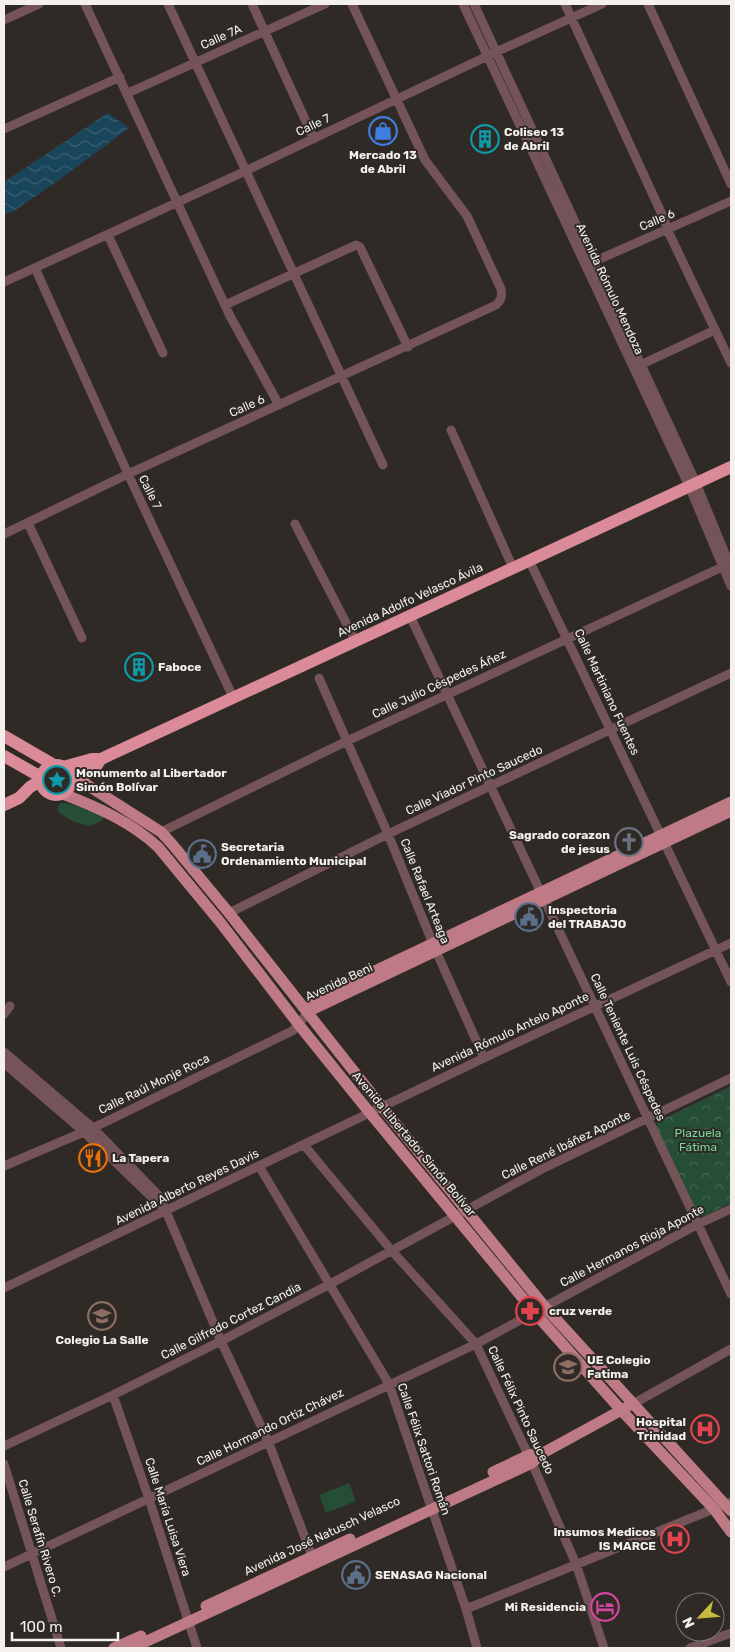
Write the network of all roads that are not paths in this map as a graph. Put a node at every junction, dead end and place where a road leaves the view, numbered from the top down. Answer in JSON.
{"nodes":[{"id":1,"x":39,"y":4,"type":"edge"},
{"id":2,"x":85,"y":4,"type":"edge"},
{"id":3,"x":168,"y":4,"type":"edge"},
{"id":4,"x":252,"y":4,"type":"edge"},
{"id":5,"x":324,"y":4,"type":"edge"},
{"id":6,"x":352,"y":4,"type":"edge"},
{"id":7,"x":463,"y":4,"type":"edge"},
{"id":8,"x":474,"y":4,"type":"edge"},
{"id":9,"x":565,"y":4,"type":"edge"},
{"id":10,"x":602,"y":4,"type":"edge"},
{"id":11,"x":648,"y":4,"type":"edge"},
{"id":12,"x":571,"y":18,"type":"junction"},
{"id":13,"x":4,"y":20,"type":"edge"},
{"id":14,"x":264,"y":31,"type":"junction"},
{"id":15,"x":492,"y":54,"type":"junction"},
{"id":16,"x":195,"y":62,"type":"junction"},
{"id":17,"x":120,"y":77,"type":"junction"},
{"id":18,"x":128,"y":93,"type":"junction"},
{"id":19,"x":396,"y":99,"type":"junction"},
{"id":20,"x":4,"y":129,"type":"edge"},
{"id":21,"x":314,"y":139,"type":"junction"},
{"id":22,"x":246,"y":171,"type":"junction"},
{"id":23,"x":731,"y":184,"type":"edge"},
{"id":24,"x":176,"y":203,"type":"junction"},
{"id":25,"x":731,"y":203,"type":"edge"},
{"id":26,"x":667,"y":229,"type":"junction"},
{"id":27,"x":108,"y":234,"type":"junction"},
{"id":28,"x":593,"y":262,"type":"junction"},
{"id":29,"x":35,"y":268,"type":"junction"},
{"id":30,"x":293,"y":274,"type":"junction"},
{"id":31,"x":4,"y":282,"type":"edge"},
{"id":32,"x":225,"y":305,"type":"junction"},
{"id":33,"x":715,"y":330,"type":"junction"},
{"id":34,"x":408,"y":347,"type":"junction"},
{"id":35,"x":163,"y":354,"type":"dead end"},
{"id":36,"x":731,"y":363,"type":"edge"},
{"id":37,"x":637,"y":366,"type":"junction"},
{"id":38,"x":341,"y":377,"type":"junction"},
{"id":39,"x":279,"y":405,"type":"junction"},
{"id":40,"x":451,"y":430,"type":"dead end"},
{"id":41,"x":383,"y":465,"type":"dead end"},
{"id":42,"x":731,"y":467,"type":"edge"},
{"id":43,"x":128,"y":474,"type":"junction"},
{"id":44,"x":693,"y":485,"type":"junction"},
{"id":45,"x":28,"y":523,"type":"junction"},
{"id":46,"x":295,"y":524,"type":"dead end"},
{"id":47,"x":4,"y":534,"type":"edge"},
{"id":48,"x":529,"y":560,"type":"junction"},
{"id":49,"x":729,"y":565,"type":"edge"},
{"id":50,"x":513,"y":568,"type":"junction"},
{"id":51,"x":731,"y":586,"type":"edge"},
{"id":52,"x":410,"y":616,"type":"junction"},
{"id":53,"x":82,"y":638,"type":"dead end"},
{"id":54,"x":568,"y":638,"type":"junction"},
{"id":55,"x":355,"y":640,"type":"junction"},
{"id":56,"x":731,"y":673,"type":"edge"},
{"id":57,"x":319,"y":678,"type":"dead end"},
{"id":58,"x":446,"y":694,"type":"junction"},
{"id":59,"x":234,"y":697,"type":"junction"},
{"id":60,"x":611,"y":730,"type":"junction"},
{"id":61,"x":4,"y":736,"type":"edge"},
{"id":62,"x":347,"y":741,"type":"junction"},
{"id":63,"x":4,"y":756,"type":"edge"},
{"id":64,"x":101,"y":760,"type":"junction"},
{"id":65,"x":16,"y":763,"type":"junction"},
{"id":66,"x":67,"y":778,"type":"junction"},
{"id":67,"x":42,"y":783,"type":"junction"},
{"id":68,"x":490,"y":787,"type":"junction"},
{"id":69,"x":20,"y":798,"type":"junction"},
{"id":70,"x":731,"y":802,"type":"edge"},
{"id":71,"x":4,"y":805,"type":"edge"},
{"id":72,"x":731,"y":811,"type":"edge"},
{"id":73,"x":160,"y":832,"type":"junction"},
{"id":74,"x":388,"y":834,"type":"junction"},
{"id":75,"x":662,"y":839,"type":"junction"},
{"id":76,"x":542,"y":895,"type":"junction"},
{"id":77,"x":229,"y":913,"type":"junction"},
{"id":78,"x":731,"y":943,"type":"edge"},
{"id":79,"x":435,"y":947,"type":"junction"},
{"id":80,"x":716,"y":950,"type":"junction"},
{"id":81,"x":731,"y":982,"type":"edge"},
{"id":82,"x":10,"y":1006,"type":"dead end"},
{"id":83,"x":595,"y":1007,"type":"junction"},
{"id":84,"x":307,"y":1012,"type":"junction"},
{"id":85,"x":4,"y":1014,"type":"edge"},
{"id":86,"x":299,"y":1025,"type":"junction"},
{"id":87,"x":4,"y":1052,"type":"edge"},
{"id":88,"x":484,"y":1058,"type":"junction"},
{"id":89,"x":4,"y":1063,"type":"edge"},
{"id":90,"x":731,"y":1078,"type":"edge"},
{"id":91,"x":382,"y":1107,"type":"junction"},
{"id":92,"x":370,"y":1113,"type":"junction"},
{"id":93,"x":648,"y":1119,"type":"junction"},
{"id":94,"x":93,"y":1128,"type":"junction"},
{"id":95,"x":83,"y":1131,"type":"junction"},
{"id":96,"x":304,"y":1145,"type":"junction"},
{"id":97,"x":4,"y":1166,"type":"edge"},
{"id":98,"x":260,"y":1166,"type":"junction"},
{"id":99,"x":731,"y":1209,"type":"edge"},
{"id":100,"x":166,"y":1211,"type":"junction"},
{"id":101,"x":462,"y":1213,"type":"junction"},
{"id":102,"x":698,"y":1224,"type":"junction"},
{"id":103,"x":392,"y":1251,"type":"junction"},
{"id":104,"x":330,"y":1284,"type":"junction"},
{"id":105,"x":4,"y":1288,"type":"edge"},
{"id":106,"x":731,"y":1294,"type":"edge"},
{"id":107,"x":540,"y":1310,"type":"junction"},
{"id":108,"x":221,"y":1340,"type":"junction"},
{"id":109,"x":476,"y":1344,"type":"junction"},
{"id":110,"x":731,"y":1349,"type":"edge"},
{"id":111,"x":389,"y":1384,"type":"junction"},
{"id":112,"x":113,"y":1395,"type":"junction"},
{"id":113,"x":633,"y":1404,"type":"junction"},
{"id":114,"x":621,"y":1410,"type":"junction"},
{"id":115,"x":268,"y":1441,"type":"junction"},
{"id":116,"x":4,"y":1446,"type":"edge"},
{"id":117,"x":530,"y":1459,"type":"junction"},
{"id":118,"x":4,"y":1464,"type":"edge"},
{"id":119,"x":150,"y":1499,"type":"junction"},
{"id":120,"x":430,"y":1505,"type":"junction"},
{"id":121,"x":730,"y":1506,"type":"edge"},
{"id":122,"x":714,"y":1509,"type":"junction"},
{"id":123,"x":731,"y":1532,"type":"edge"},
{"id":124,"x":32,"y":1554,"type":"junction"},
{"id":125,"x":314,"y":1560,"type":"junction"},
{"id":126,"x":576,"y":1564,"type":"junction"},
{"id":127,"x":4,"y":1567,"type":"edge"},
{"id":128,"x":466,"y":1609,"type":"junction"},
{"id":129,"x":188,"y":1618,"type":"junction"},
{"id":130,"x":731,"y":1632,"type":"edge"},
{"id":131,"x":61,"y":1648,"type":"edge"},
{"id":132,"x":114,"y":1648,"type":"edge"},
{"id":133,"x":132,"y":1648,"type":"edge"},
{"id":134,"x":198,"y":1648,"type":"edge"},
{"id":135,"x":477,"y":1648,"type":"edge"},
{"id":136,"x":604,"y":1648,"type":"edge"},
{"id":137,"x":690,"y":1648,"type":"edge"}],
"edges":[{"from":1,"to":13,"type":"street"},
{"from":2,"to":17,"type":"street"},
{"from":3,"to":16,"type":"street"},
{"from":4,"to":14,"type":"street"},
{"from":5,"to":14,"type":"street","name":"Calle 7A"},
{"from":6,"to":19,"type":"street"},
{"from":7,"to":15,"type":"street","name":"Avenida Rómulo Mendoza"},
{"from":8,"to":15,"type":"street","name":"Avenida Rómulo Mendoza"},
{"from":9,"to":12,"type":"street"},
{"from":10,"to":12,"type":"street","name":"Calle 7"},
{"from":11,"to":23,"type":"street"},
{"from":12,"to":15,"type":"street","name":"Calle 7"},
{"from":12,"to":26,"type":"street"},
{"from":14,"to":16,"type":"street","name":"Calle 7A"},
{"from":14,"to":21,"type":"street"},
{"from":15,"to":19,"type":"street","name":"Calle 7"},
{"from":15,"to":28,"type":"street","name":"Avenida Rómulo Mendoza"},
{"from":15,"to":37,"type":"street","name":"Avenida Rómulo Mendoza"},
{"from":16,"to":18,"type":"street","name":"Calle 7A"},
{"from":16,"to":22,"type":"street"},
{"from":17,"to":18,"type":"street"},
{"from":17,"to":20,"type":"street"},
{"from":18,"to":24,"type":"street"},
{"from":19,"to":21,"type":"street","name":"Calle 7"},
{"from":19,"to":34,"type":"street","name":"Calle 6"},
{"from":21,"to":22,"type":"street","name":"Calle 7"},
{"from":22,"to":24,"type":"street","name":"Calle 7"},
{"from":22,"to":30,"type":"street"},
{"from":24,"to":27,"type":"street","name":"Calle 7"},
{"from":24,"to":32,"type":"street"},
{"from":25,"to":26,"type":"street","name":"Calle 6"},
{"from":26,"to":28,"type":"street","name":"Calle 6"},
{"from":26,"to":33,"type":"street"},
{"from":27,"to":29,"type":"street","name":"Calle 7"},
{"from":27,"to":35,"type":"street"},
{"from":28,"to":37,"type":"street","name":"Avenida Rómulo Mendoza"},
{"from":29,"to":31,"type":"street","name":"Calle 7"},
{"from":29,"to":43,"type":"street","name":"Calle 7"},
{"from":30,"to":32,"type":"street"},
{"from":30,"to":34,"type":"street"},
{"from":30,"to":38,"type":"street"},
{"from":32,"to":39,"type":"street"},
{"from":33,"to":36,"type":"street"},
{"from":33,"to":37,"type":"street"},
{"from":34,"to":38,"type":"street","name":"Calle 6"},
{"from":37,"to":44,"type":"street","name":"Avenida Rómulo Mendoza"},
{"from":38,"to":39,"type":"street","name":"Calle 6"},
{"from":38,"to":41,"type":"street"},
{"from":39,"to":43,"type":"street","name":"Calle 6"},
{"from":40,"to":50,"type":"street"},
{"from":42,"to":44,"type":"highway","name":"Avenida Adolfo Velasco Ávila"},
{"from":43,"to":45,"type":"street","name":"Calle 6"},
{"from":43,"to":59,"type":"street","name":"Calle 7"},
{"from":44,"to":48,"type":"highway","name":"Avenida Adolfo Velasco Ávila"},
{"from":44,"to":49,"type":"street","name":"Avenida Rómulo Mendoza"},
{"from":45,"to":47,"type":"street","name":"Calle 6"},
{"from":45,"to":53,"type":"street"},
{"from":46,"to":55,"type":"street"},
{"from":48,"to":50,"type":"highway","name":"Avenida Adolfo Velasco Ávila"},
{"from":48,"to":54,"type":"street","name":"Calle Martiniano Fuentes"},
{"from":49,"to":51,"type":"street","name":"Avenida Rómulo Mendoza"},
{"from":49,"to":54,"type":"street","name":"Calle Julio Céspedes Áñez"},
{"from":50,"to":52,"type":"highway","name":"Avenida Adolfo Velasco Ávila"},
{"from":52,"to":55,"type":"highway","name":"Avenida Adolfo Velasco Ávila"},
{"from":52,"to":58,"type":"street","name":"Calle Teniente Luis Céspedes"},
{"from":54,"to":58,"type":"street","name":"Calle Julio Céspedes Áñez"},
{"from":54,"to":60,"type":"street","name":"Calle Martiniano Fuentes"},
{"from":55,"to":59,"type":"highway","name":"Avenida Adolfo Velasco Ávila"},
{"from":56,"to":60,"type":"street","name":"Calle Viador Pinto Saucedo"},
{"from":57,"to":62,"type":"street","name":"Calle Rafael Arteaga"},
{"from":58,"to":62,"type":"street","name":"Calle Julio Céspedes Áñez"},
{"from":58,"to":68,"type":"street","name":"Calle Teniente Luis Céspedes"},
{"from":59,"to":64,"type":"highway","name":"Avenida Adolfo Velasco Ávila"},
{"from":60,"to":68,"type":"street","name":"Calle Viador Pinto Saucedo"},
{"from":60,"to":75,"type":"street","name":"Calle Martiniano Fuentes"},
{"from":61,"to":66,"type":"highway"},
{"from":62,"to":73,"type":"street","name":"Calle Julio Céspedes Áñez"},
{"from":62,"to":74,"type":"street","name":"Calle Rafael Arteaga"},
{"from":63,"to":65,"type":"highway"},
{"from":64,"to":66,"type":"highway","name":"Avenida Adolfo Velasco Ávila"},
{"from":64,"to":66,"type":"highway","name":"Avenida Adolfo Velasco Ávila"},
{"from":65,"to":67,"type":"highway"},
{"from":65,"to":69,"type":"highway"},
{"from":66,"to":67,"type":"highway"},
{"from":66,"to":67,"type":"highway"},
{"from":66,"to":73,"type":"main road","name":"Avenida Libertador Simón Bolívar"},
{"from":66,"to":86,"type":"main road","name":"Avenida Libertador Simón Bolívar"},
{"from":67,"to":69,"type":"highway"},
{"from":68,"to":74,"type":"street","name":"Calle Viador Pinto Saucedo"},
{"from":68,"to":76,"type":"street","name":"Calle Teniente Luis Céspedes"},
{"from":69,"to":71,"type":"highway"},
{"from":70,"to":75,"type":"main road","name":"Avenida Beni"},
{"from":72,"to":75,"type":"main road","name":"Avenida Beni"},
{"from":73,"to":77,"type":"main road","name":"Avenida Libertador Simón Bolívar"},
{"from":74,"to":77,"type":"street","name":"Calle Viador Pinto Saucedo"},
{"from":74,"to":79,"type":"street","name":"Calle Rafael Arteaga"},
{"from":75,"to":76,"type":"main road","name":"Avenida Beni"},
{"from":75,"to":80,"type":"street","name":"Calle Martiniano Fuentes"},
{"from":76,"to":79,"type":"main road","name":"Avenida Beni"},
{"from":76,"to":83,"type":"street","name":"Calle Teniente Luis Céspedes"},
{"from":77,"to":84,"type":"main road","name":"Avenida Libertador Simón Bolívar"},
{"from":78,"to":80,"type":"street","name":"Avenida Rómulo Antelo Aponte"},
{"from":79,"to":84,"type":"main road","name":"Avenida Beni"},
{"from":79,"to":88,"type":"street","name":"Calle Rafael Arteaga"},
{"from":80,"to":81,"type":"street","name":"Calle Martiniano Fuentes"},
{"from":80,"to":83,"type":"street","name":"Avenida Rómulo Antelo Aponte"},
{"from":82,"to":85,"type":"street"},
{"from":83,"to":88,"type":"street","name":"Avenida Rómulo Antelo Aponte"},
{"from":83,"to":93,"type":"street","name":"Calle Teniente Luis Céspedes"},
{"from":84,"to":86,"type":"street","name":"Calle Raúl Monje Roca"},
{"from":84,"to":91,"type":"main road","name":"Avenida Libertador Simón Bolívar"},
{"from":86,"to":92,"type":"main road","name":"Avenida Libertador Simón Bolívar"},
{"from":86,"to":94,"type":"street","name":"Calle Raúl Monje Roca"},
{"from":87,"to":94,"type":"street"},
{"from":88,"to":91,"type":"street","name":"Avenida Rómulo Antelo Aponte"},
{"from":89,"to":95,"type":"street"},
{"from":90,"to":93,"type":"street","name":"Calle René Ibáñez Aponte"},
{"from":91,"to":92,"type":"street","name":"Avenida Alberto Reyes Davis"},
{"from":91,"to":101,"type":"main road","name":"Avenida Libertador Simón Bolívar"},
{"from":92,"to":96,"type":"street","name":"Avenida Alberto Reyes Davis"},
{"from":92,"to":101,"type":"main road","name":"Avenida Libertador Simón Bolívar"},
{"from":93,"to":101,"type":"street","name":"Calle René Ibáñez Aponte"},
{"from":93,"to":102,"type":"street","name":"Calle Teniente Luis Céspedes"},
{"from":94,"to":95,"type":"street","name":"Calle Raúl Monje Roca"},
{"from":94,"to":100,"type":"street"},
{"from":95,"to":97,"type":"street","name":"Calle Raúl Monje Roca"},
{"from":95,"to":100,"type":"street"},
{"from":96,"to":98,"type":"street","name":"Avenida Alberto Reyes Davis"},
{"from":96,"to":103,"type":"street","name":"Calle Félix Pinto Saucedo"},
{"from":98,"to":100,"type":"street","name":"Avenida Alberto Reyes Davis"},
{"from":98,"to":104,"type":"street","name":"Calle Félix Sattori Román"},
{"from":99,"to":102,"type":"street","name":"Calle Hermanos Rioja Aponte"},
{"from":100,"to":105,"type":"street","name":"Avenida Alberto Reyes Davis"},
{"from":100,"to":108,"type":"street"},
{"from":101,"to":103,"type":"street","name":"Calle Gilfredo Cortez Candia"},
{"from":101,"to":107,"type":"main road","name":"Avenida Libertador Simón Bolívar"},
{"from":102,"to":106,"type":"street","name":"Calle Teniente Luis Céspedes"},
{"from":102,"to":107,"type":"street","name":"Calle Hermanos Rioja Aponte"},
{"from":103,"to":104,"type":"street","name":"Calle Gilfredo Cortez Candia"},
{"from":103,"to":109,"type":"street","name":"Calle Félix Pinto Saucedo"},
{"from":104,"to":108,"type":"street","name":"Calle Gilfredo Cortez Candia"},
{"from":104,"to":111,"type":"street","name":"Calle Félix Sattori Román"},
{"from":107,"to":109,"type":"street","name":"Calle Hormando Ortiz Chávez"},
{"from":107,"to":113,"type":"main road","name":"Avenida Libertador Simón Bolívar"},
{"from":107,"to":114,"type":"main road","name":"Avenida Libertador Simón Bolívar"},
{"from":108,"to":112,"type":"street","name":"Calle Gilfredo Cortez Candia"},
{"from":108,"to":115,"type":"street"},
{"from":109,"to":111,"type":"street","name":"Calle Hormando Ortiz Chávez"},
{"from":109,"to":117,"type":"street","name":"Calle Félix Pinto Saucedo"},
{"from":110,"to":113,"type":"street"},
{"from":111,"to":115,"type":"street","name":"Calle Hormando Ortiz Chávez"},
{"from":111,"to":120,"type":"street","name":"Calle Félix Sattori Román"},
{"from":112,"to":116,"type":"street","name":"Calle Gilfredo Cortez Candia"},
{"from":112,"to":119,"type":"street","name":"Calle María Luisa Viera"},
{"from":113,"to":114,"type":"main road","name":"Avenida José Natusch Velasco"},
{"from":113,"to":121,"type":"main road","name":"Avenida Libertador Simón Bolívar"},
{"from":114,"to":117,"type":"main road","name":"Avenida José Natusch Velasco"},
{"from":114,"to":122,"type":"main road","name":"Avenida Libertador Simón Bolívar"},
{"from":115,"to":119,"type":"street","name":"Calle Hormando Ortiz Chávez"},
{"from":115,"to":125,"type":"street"},
{"from":117,"to":120,"type":"main road","name":"Avenida José Natusch Velasco"},
{"from":117,"to":126,"type":"street","name":"Calle Félix Pinto Saucedo"},
{"from":118,"to":124,"type":"street","name":"Calle Serafín Rivero C."},
{"from":119,"to":124,"type":"street","name":"Calle Hormando Ortiz Chávez"},
{"from":119,"to":129,"type":"street","name":"Calle María Luisa Viera"},
{"from":120,"to":125,"type":"main road","name":"Avenida José Natusch Velasco"},
{"from":120,"to":128,"type":"street","name":"Calle Félix Sattori Román"},
{"from":121,"to":122,"type":"street"},
{"from":122,"to":123,"type":"main road","name":"Avenida Libertador Simón Bolívar"},
{"from":122,"to":126,"type":"street"},
{"from":124,"to":127,"type":"street","name":"Calle Hormando Ortiz Chávez"},
{"from":124,"to":131,"type":"street","name":"Calle Serafín Rivero C."},
{"from":125,"to":129,"type":"main road","name":"Avenida José Natusch Velasco"},
{"from":126,"to":128,"type":"street"},
{"from":126,"to":136,"type":"street","name":"Calle Félix Pinto Saucedo"},
{"from":128,"to":135,"type":"street","name":"Calle Félix Sattori Román"},
{"from":129,"to":132,"type":"main road","name":"Avenida José Natusch Velasco"},
{"from":129,"to":133,"type":"main road","name":"Avenida José Natusch Velasco"},
{"from":129,"to":134,"type":"street","name":"Calle María Luisa Viera"},
{"from":130,"to":137,"type":"street"}]}
